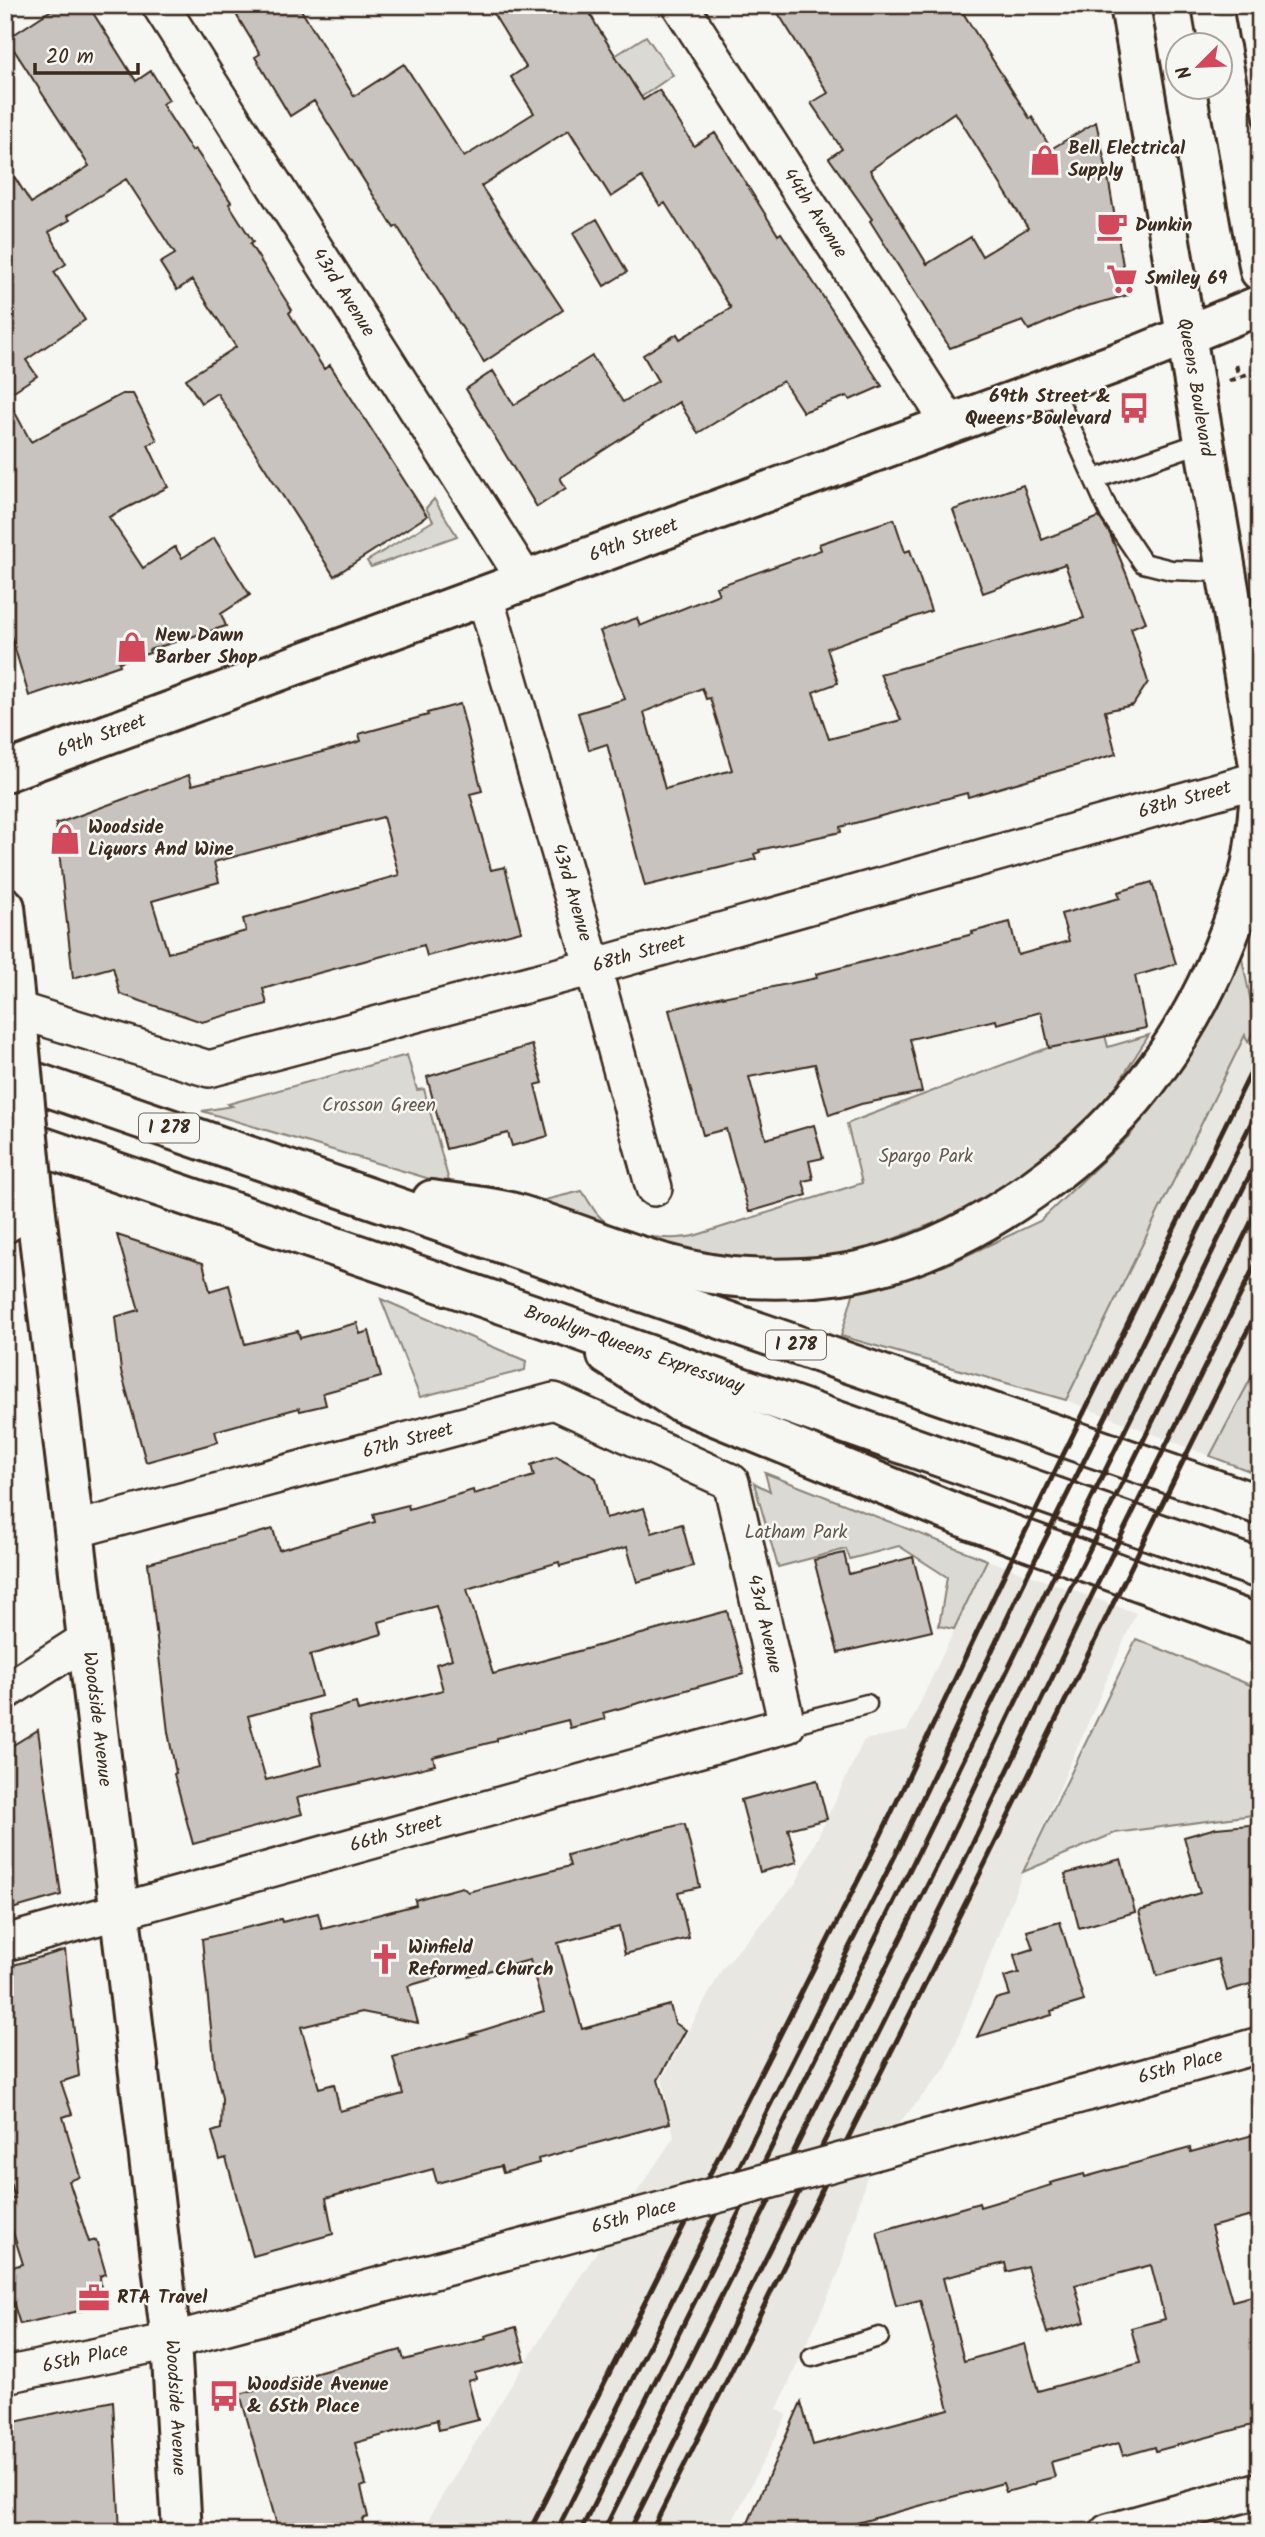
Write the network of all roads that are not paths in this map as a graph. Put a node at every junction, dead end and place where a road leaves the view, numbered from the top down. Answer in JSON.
{"nodes":[{"id":1,"x":160,"y":5,"type":"edge"},
{"id":2,"x":680,"y":5,"type":"edge"},
{"id":3,"x":1130,"y":5,"type":"edge"},
{"id":4,"x":1212,"y":5,"type":"edge"},
{"id":5,"x":1217,"y":32,"type":"edge"},
{"id":6,"x":1229,"y":102,"type":"edge"},
{"id":7,"x":1260,"y":271,"type":"edge"},
{"id":8,"x":1260,"y":305,"type":"edge"},
{"id":9,"x":1186,"y":335,"type":"junction"},
{"id":10,"x":1052,"y":386,"type":"junction"},
{"id":11,"x":950,"y":424,"type":"junction"},
{"id":12,"x":1203,"y":442,"type":"junction"},
{"id":13,"x":1095,"y":479,"type":"junction"},
{"id":14,"x":1225,"y":572,"type":"junction"},
{"id":15,"x":526,"y":581,"type":"junction"},
{"id":16,"x":485,"y":597,"type":"junction"},
{"id":17,"x":1260,"y":771,"type":"edge"},
{"id":18,"x":5,"y":772,"type":"edge"},
{"id":19,"x":1260,"y":779,"type":"edge"},
{"id":20,"x":1260,"y":793,"type":"edge"},
{"id":21,"x":5,"y":907,"type":"edge"},
{"id":22,"x":593,"y":967,"type":"junction"},
{"id":23,"x":14,"y":1041,"type":"edge"},
{"id":24,"x":5,"y":1134,"type":"edge"},
{"id":25,"x":332,"y":1185,"type":"junction"},
{"id":26,"x":654,"y":1188,"type":"dead end"},
{"id":27,"x":24,"y":1203,"type":"edge"},
{"id":28,"x":555,"y":1322,"type":"junction"},
{"id":29,"x":731,"y":1482,"type":"joint"},
{"id":30,"x":1260,"y":1505,"type":"edge"},
{"id":31,"x":74,"y":1530,"type":"junction"},
{"id":32,"x":1260,"y":1569,"type":"edge"},
{"id":33,"x":1260,"y":1625,"type":"edge"},
{"id":34,"x":86,"y":1640,"type":"junction"},
{"id":35,"x":5,"y":1692,"type":"edge"},
{"id":36,"x":867,"y":1704,"type":"dead end"},
{"id":37,"x":787,"y":1725,"type":"junction"},
{"id":38,"x":119,"y":1910,"type":"junction"},
{"id":39,"x":5,"y":1943,"type":"edge"},
{"id":40,"x":1260,"y":2045,"type":"edge"},
{"id":41,"x":879,"y":2337,"type":"dead end"},
{"id":42,"x":171,"y":2341,"type":"junction"},
{"id":43,"x":812,"y":2357,"type":"dead end"},
{"id":44,"x":5,"y":2375,"type":"edge"},
{"id":45,"x":1260,"y":2490,"type":"edge"},
{"id":46,"x":1149,"y":2526,"type":"edge"},
{"id":47,"x":182,"y":2532,"type":"edge"},
{"id":48,"x":1108,"y":2532,"type":"edge"}],
"edges":[{"from":1,"to":15,"type":"street","name":"43rd Avenue"},
{"from":2,"to":11,"type":"street","name":"44th Avenue"},
{"from":3,"to":9,"type":"main road","name":"Queens Boulevard"},
{"from":4,"to":5,"type":"main road"},
{"from":6,"to":7,"type":"main road"},
{"from":8,"to":9,"type":"main road","name":"69th Street"},
{"from":9,"to":10,"type":"main road","name":"69th Street"},
{"from":9,"to":12,"type":"main road","name":"Queens Boulevard"},
{"from":10,"to":11,"type":"main road","name":"69th Street"},
{"from":10,"to":13,"type":"lane"},
{"from":11,"to":15,"type":"main road","name":"69th Street"},
{"from":12,"to":13,"type":"lane"},
{"from":12,"to":14,"type":"main road","name":"Queens Boulevard"},
{"from":13,"to":14,"type":"lane"},
{"from":14,"to":17,"type":"main road","name":"Queens Boulevard"},
{"from":15,"to":16,"type":"main road","name":"69th Street"},
{"from":16,"to":18,"type":"main road","name":"69th Street"},
{"from":16,"to":22,"type":"street","name":"43rd Avenue"},
{"from":19,"to":22,"type":"street","name":"68th Street"},
{"from":20,"to":25,"type":"main road"},
{"from":21,"to":23,"type":"main road","name":"Woodside Avenue"},
{"from":22,"to":23,"type":"street","name":"68th Street"},
{"from":22,"to":26,"type":"street","name":"43rd Avenue"},
{"from":23,"to":25,"type":"main road","number":"I 278"},
{"from":23,"to":27,"type":"main road","name":"Woodside Avenue","bridge":true},
{"from":24,"to":28,"type":"main road","name":"Brooklyn-Queens Expressway"},
{"from":25,"to":30,"type":"main road","number":"I 278"},
{"from":27,"to":31,"type":"main road","name":"Woodside Avenue"},
{"from":28,"to":32,"type":"main road","name":"Brooklyn-Queens Expressway"},
{"from":28,"to":33,"type":"main road"},
{"from":29,"to":31,"type":"street","name":"67th Street"},
{"from":29,"to":37,"type":"street","name":"43rd Avenue"},
{"from":31,"to":34,"type":"main road","name":"Woodside Avenue"},
{"from":34,"to":35,"type":"street"},
{"from":34,"to":38,"type":"main road","name":"Woodside Avenue"},
{"from":36,"to":37,"type":"lane"},
{"from":37,"to":38,"type":"street","name":"66th Street"},
{"from":38,"to":39,"type":"street","name":"66th Street"},
{"from":38,"to":42,"type":"main road","name":"Woodside Avenue"},
{"from":40,"to":42,"type":"street","name":"65th Place","bridge":true},
{"from":41,"to":43,"type":"lane"},
{"from":42,"to":44,"type":"street","name":"65th Place"},
{"from":42,"to":47,"type":"main road","name":"Woodside Avenue"},
{"from":45,"to":46,"type":"street"},
{"from":46,"to":48,"type":"street"}]}
